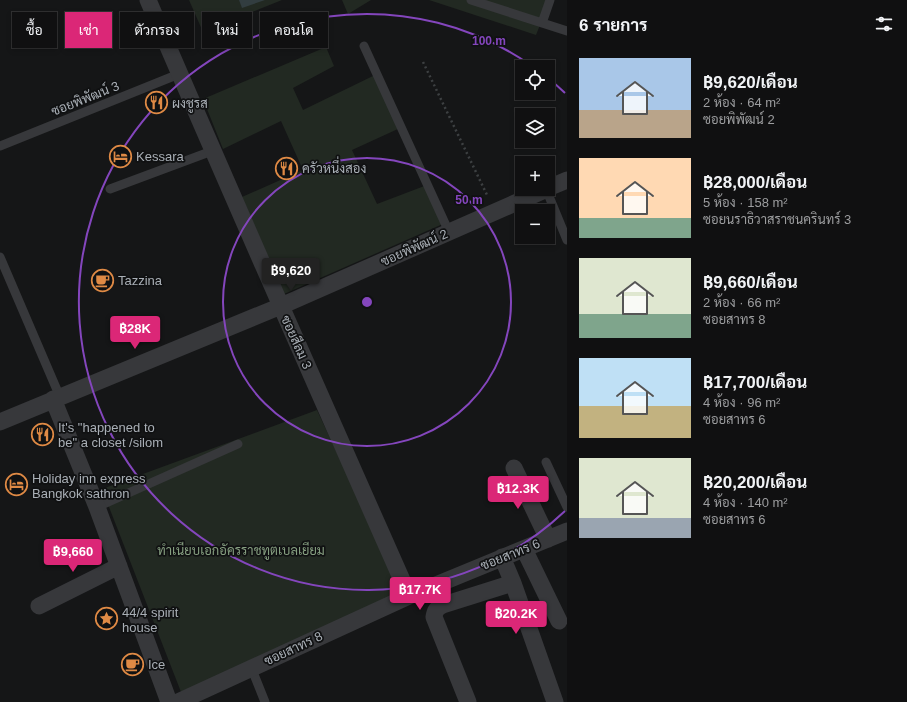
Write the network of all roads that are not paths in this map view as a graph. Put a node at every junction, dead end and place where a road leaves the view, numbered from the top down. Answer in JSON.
{"nodes":[{"id":1,"x":148,"y":0,"type":"edge"},
{"id":2,"x":471,"y":0,"type":"edge"},
{"id":3,"x":550,"y":0,"type":"edge"},
{"id":4,"x":542,"y":23,"type":"junction"},
{"id":5,"x":567,"y":31,"type":"edge"},
{"id":6,"x":364,"y":46,"type":"dead end"},
{"id":7,"x":179,"y":74,"type":"junction"},
{"id":8,"x":0,"y":146,"type":"edge"},
{"id":9,"x":212,"y":151,"type":"junction"},
{"id":10,"x":567,"y":180,"type":"edge"},
{"id":11,"x":555,"y":185,"type":"edge"},
{"id":12,"x":110,"y":189,"type":"dead end"},
{"id":13,"x":531,"y":196,"type":"edge"},
{"id":14,"x":550,"y":196,"type":"edge"},
{"id":15,"x":449,"y":232,"type":"junction"},
{"id":16,"x":567,"y":240,"type":"edge"},
{"id":17,"x":0,"y":257,"type":"edge"},
{"id":18,"x":281,"y":306,"type":"junction"},
{"id":19,"x":56,"y":398,"type":"junction"},
{"id":20,"x":0,"y":422,"type":"edge"},
{"id":21,"x":238,"y":444,"type":"dead end"},
{"id":22,"x":546,"y":462,"type":"dead end"},
{"id":23,"x":514,"y":468,"type":"dead end"},
{"id":24,"x":97,"y":507,"type":"junction"},
{"id":25,"x":567,"y":507,"type":"edge"},
{"id":26,"x":567,"y":530,"type":"edge"},
{"id":27,"x":548,"y":539,"type":"junction"},
{"id":28,"x":524,"y":549,"type":"junction"},
{"id":29,"x":502,"y":557,"type":"junction"},
{"id":30,"x":119,"y":566,"type":"junction"},
{"id":31,"x":513,"y":583,"type":"junction"},
{"id":32,"x":408,"y":596,"type":"junction"},
{"id":33,"x":39,"y":606,"type":"dead end"},
{"id":34,"x":559,"y":621,"type":"dead end"},
{"id":35,"x":252,"y":667,"type":"junction"},
{"id":36,"x":169,"y":702,"type":"edge"},
{"id":37,"x":178,"y":702,"type":"edge"},
{"id":38,"x":265,"y":702,"type":"edge"},
{"id":39,"x":468,"y":702,"type":"edge"},
{"id":40,"x":555,"y":702,"type":"edge"}],
"edges":[{"from":1,"to":7,"type":"street","name":"ซอยสีลม 3"},
{"from":2,"to":4,"type":"lane"},
{"from":3,"to":4,"type":"lane"},
{"from":4,"to":5,"type":"lane"},
{"from":6,"to":15,"type":"lane"},
{"from":7,"to":8,"type":"lane","name":"ซอยพิพัฒน์ 3"},
{"from":7,"to":9,"type":"street","name":"ซอยสีลม 3"},
{"from":9,"to":12,"type":"lane"},
{"from":9,"to":18,"type":"street","name":"ซอยสีลม 3"},
{"from":10,"to":11,"type":"street","name":"ซอยพิพัฒน์ 2"},
{"from":13,"to":15,"type":"street","name":"ซอยพิพัฒน์ 2"},
{"from":14,"to":16,"type":"lane"},
{"from":15,"to":18,"type":"street","name":"ซอยพิพัฒน์ 2"},
{"from":17,"to":19,"type":"lane"},
{"from":18,"to":19,"type":"street","name":"ซอยพิพัฒน์ 2"},
{"from":18,"to":32,"type":"street","name":"ซอยสีลม 3"},
{"from":19,"to":20,"type":"street","name":"ซอยพิพัฒน์ 2"},
{"from":19,"to":24,"type":"street"},
{"from":21,"to":24,"type":"lane"},
{"from":22,"to":25,"type":"lane"},
{"from":23,"to":27,"type":"street"},
{"from":24,"to":30,"type":"street"},
{"from":26,"to":27,"type":"street","name":"ซอยสาทร 6"},
{"from":27,"to":28,"type":"street","name":"ซอยสาทร 6"},
{"from":28,"to":29,"type":"street","name":"ซอยสาทร 6"},
{"from":28,"to":34,"type":"street"},
{"from":29,"to":31,"type":"street"},
{"from":29,"to":32,"type":"street","name":"ซอยสาทร 6"},
{"from":30,"to":33,"type":"street"},
{"from":30,"to":36,"type":"street"},
{"from":31,"to":39,"type":"street"},
{"from":31,"to":40,"type":"street"},
{"from":32,"to":35,"type":"street","name":"ซอยสาทร 8"},
{"from":35,"to":37,"type":"street","name":"ซอยสาทร 8"},
{"from":35,"to":38,"type":"lane"}]}
